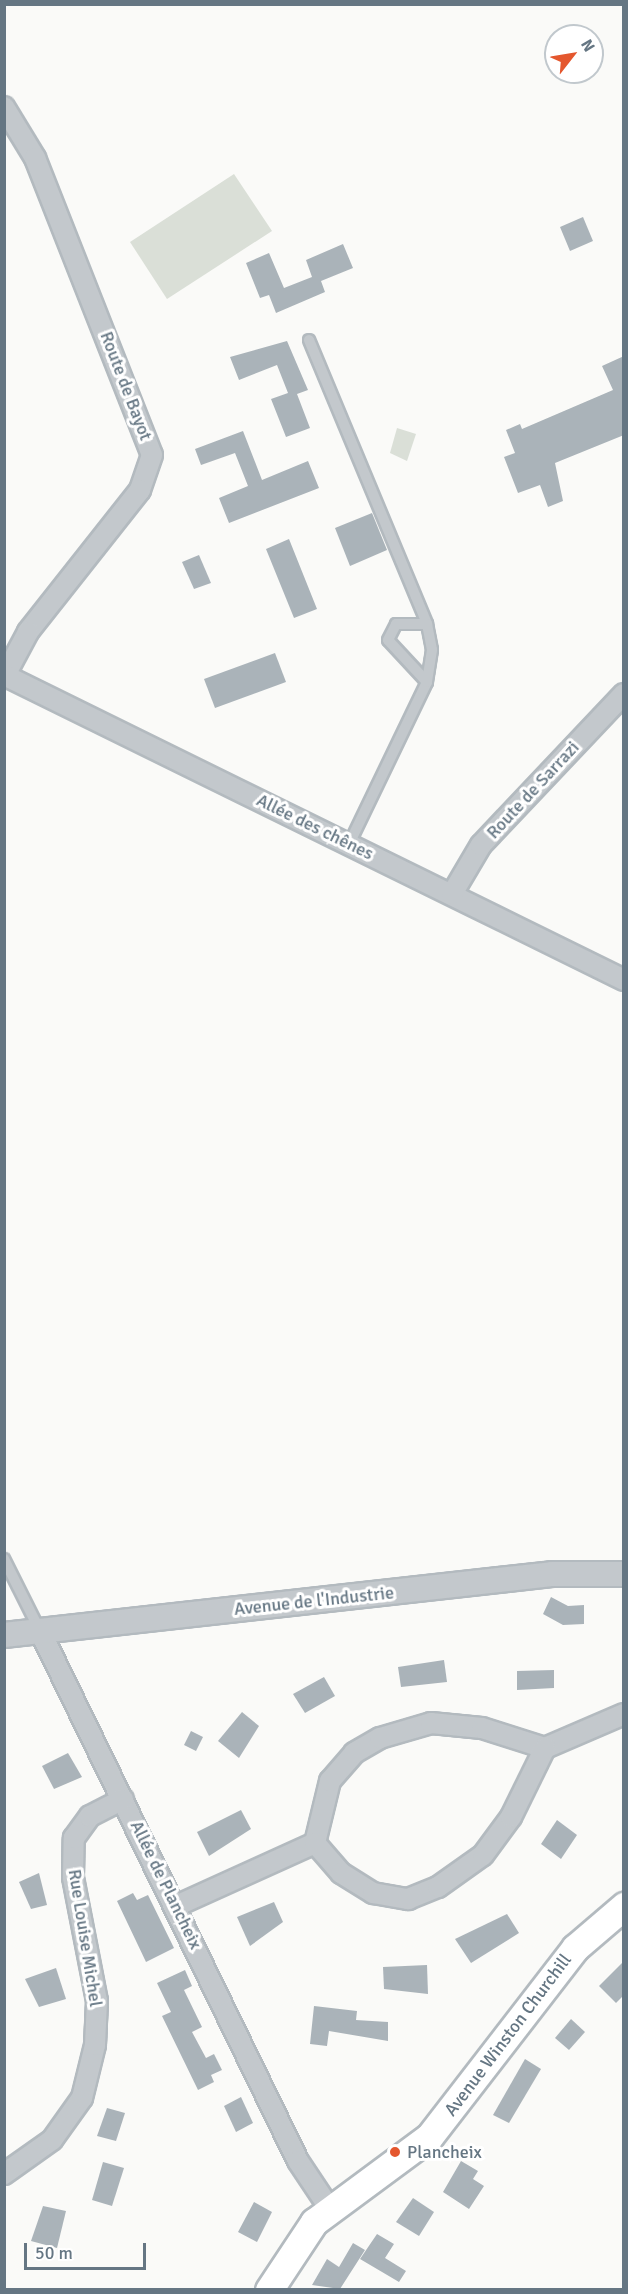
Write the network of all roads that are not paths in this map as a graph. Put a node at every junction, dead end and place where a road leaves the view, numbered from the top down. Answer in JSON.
{"nodes":[{"id":1,"x":4,"y":107,"type":"edge"},
{"id":2,"x":309,"y":340,"type":"dead end"},
{"id":3,"x":427,"y":624,"type":"junction"},
{"id":4,"x":5,"y":675,"type":"edge"},
{"id":5,"x":427,"y":682,"type":"junction"},
{"id":6,"x":624,"y":694,"type":"edge"},
{"id":7,"x":349,"y":844,"type":"junction"},
{"id":8,"x":452,"y":894,"type":"junction"},
{"id":9,"x":624,"y":980,"type":"edge"},
{"id":10,"x":4,"y":1559,"type":"edge"},
{"id":11,"x":624,"y":1574,"type":"edge"},
{"id":12,"x":40,"y":1631,"type":"junction"},
{"id":13,"x":4,"y":1635,"type":"edge"},
{"id":14,"x":624,"y":1714,"type":"edge"},
{"id":15,"x":546,"y":1748,"type":"junction"},
{"id":16,"x":123,"y":1799,"type":"junction"},
{"id":17,"x":315,"y":1843,"type":"junction"},
{"id":18,"x":176,"y":1906,"type":"junction"},
{"id":19,"x":624,"y":1906,"type":"edge"},
{"id":20,"x":4,"y":2174,"type":"edge"},
{"id":21,"x":330,"y":2209,"type":"junction"},
{"id":22,"x":269,"y":2289,"type":"edge"}],
"edges":[{"from":1,"to":4,"type":"street","name":"Route de Bayot"},
{"from":2,"to":3,"type":"lane"},
{"from":3,"to":5,"type":"lane"},
{"from":3,"to":5,"type":"lane"},
{"from":4,"to":7,"type":"street","name":"Allée des chênes"},
{"from":5,"to":7,"type":"lane"},
{"from":6,"to":8,"type":"street","name":"Route de Sarrazi"},
{"from":7,"to":8,"type":"street","name":"Allée des chênes"},
{"from":8,"to":9,"type":"street","name":"Allée des chênes"},
{"from":10,"to":12,"type":"lane","name":"Allée de Plancheix"},
{"from":11,"to":12,"type":"street","name":"Avenue de l'Industrie"},
{"from":12,"to":13,"type":"street","name":"Avenue de l'Industrie"},
{"from":12,"to":16,"type":"street","name":"Allée de Plancheix"},
{"from":14,"to":15,"type":"street"},
{"from":15,"to":17,"type":"street"},
{"from":15,"to":17,"type":"street"},
{"from":16,"to":18,"type":"street","name":"Allée de Plancheix"},
{"from":16,"to":20,"type":"street","name":"Rue Louise Michel"},
{"from":17,"to":18,"type":"street"},
{"from":18,"to":21,"type":"street","name":"Allée de Plancheix"},
{"from":19,"to":21,"type":"main road","name":"Avenue Winston Churchill"},
{"from":21,"to":22,"type":"main road","name":"Avenue Winston Churchill"}]}
